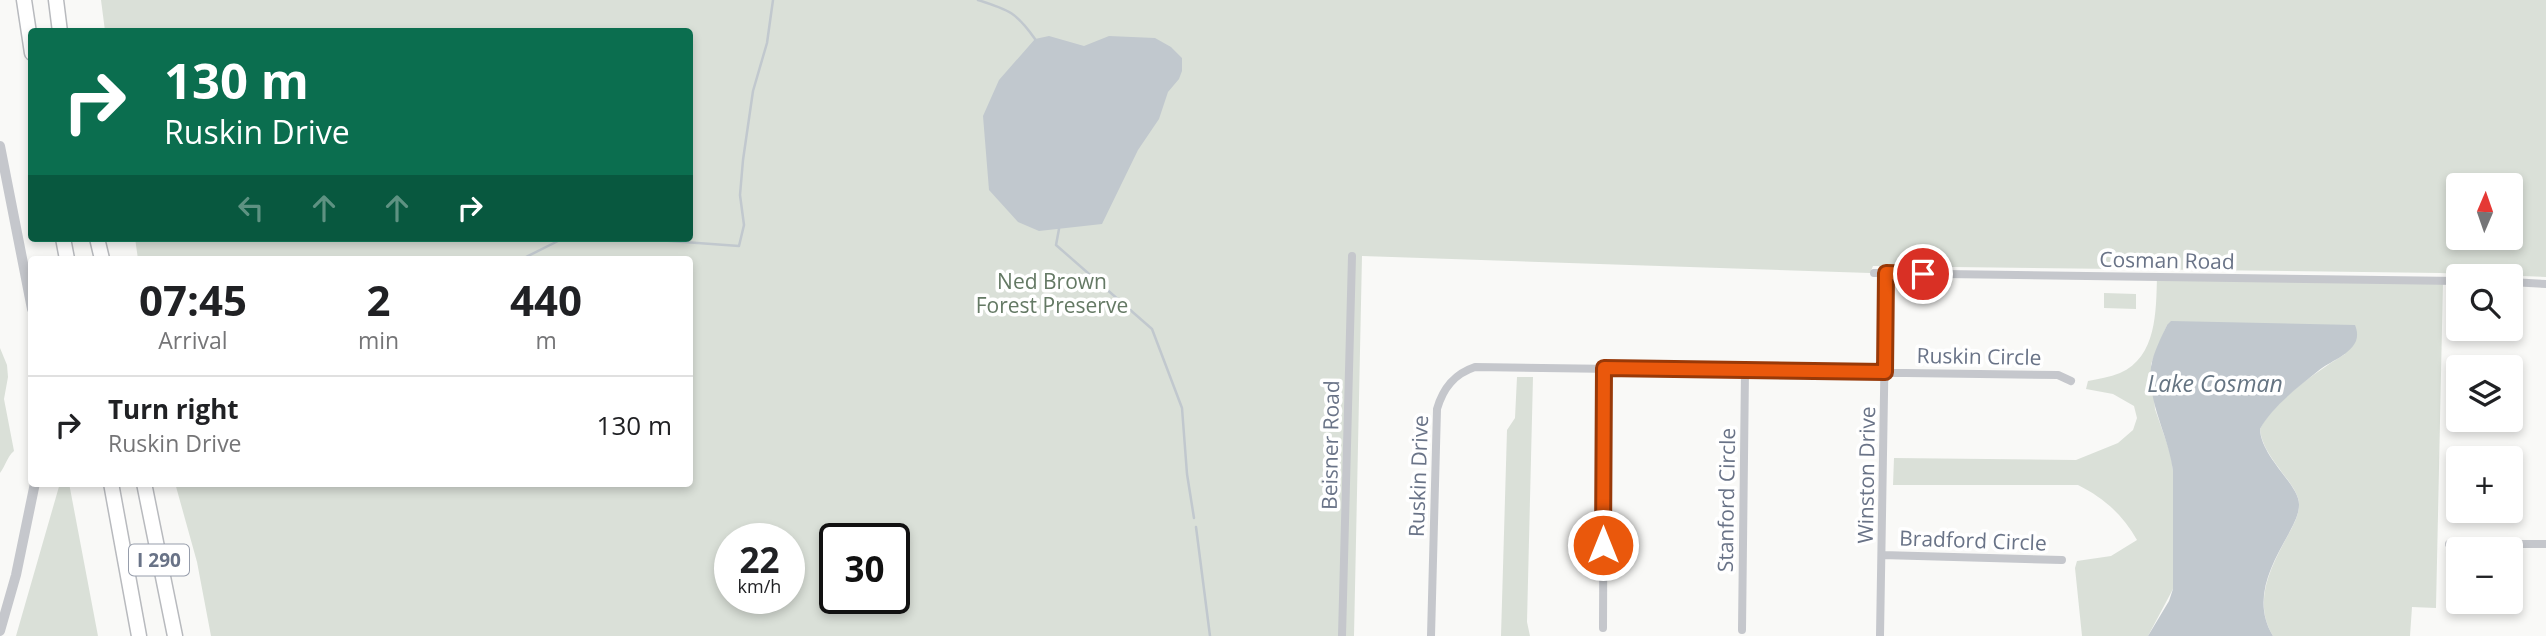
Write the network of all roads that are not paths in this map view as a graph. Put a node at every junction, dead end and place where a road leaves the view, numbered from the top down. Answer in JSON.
{"nodes":[{"id":1,"x":24,"y":0,"type":"edge"},
{"id":2,"x":57,"y":0,"type":"edge"},
{"id":3,"x":28,"y":28,"type":"edge"},
{"id":4,"x":60,"y":28,"type":"edge"},
{"id":5,"x":0,"y":146,"type":"edge"},
{"id":6,"x":1352,"y":256,"type":"dead end"},
{"id":7,"x":1874,"y":273,"type":"dead end"},
{"id":8,"x":1886,"y":273,"type":"junction"},
{"id":9,"x":2446,"y":281,"type":"edge"},
{"id":10,"x":2523,"y":283,"type":"edge"},
{"id":11,"x":2546,"y":284,"type":"edge"},
{"id":12,"x":28,"y":289,"type":"edge"},
{"id":13,"x":1604,"y":368,"type":"junction"},
{"id":14,"x":1745,"y":371,"type":"junction"},
{"id":15,"x":1885,"y":372,"type":"junction"},
{"id":16,"x":2071,"y":382,"type":"dead end"},
{"id":17,"x":34,"y":487,"type":"edge"},
{"id":18,"x":112,"y":487,"type":"edge"},
{"id":19,"x":145,"y":487,"type":"edge"},
{"id":20,"x":2523,"y":544,"type":"edge"},
{"id":21,"x":2546,"y":544,"type":"edge"},
{"id":22,"x":1882,"y":555,"type":"junction"},
{"id":23,"x":2062,"y":560,"type":"dead end"},
{"id":24,"x":1603,"y":628,"type":"dead end"},
{"id":25,"x":1742,"y":630,"type":"dead end"},
{"id":26,"x":0,"y":631,"type":"edge"},
{"id":27,"x":139,"y":636,"type":"edge"},
{"id":28,"x":175,"y":636,"type":"edge"},
{"id":29,"x":1342,"y":636,"type":"edge"},
{"id":30,"x":1431,"y":636,"type":"edge"},
{"id":31,"x":1880,"y":636,"type":"edge"}],
"edges":[{"from":1,"to":3,"type":"highway"},
{"from":2,"to":4,"type":"highway"},
{"from":5,"to":12,"type":"street"},
{"from":6,"to":29,"type":"street","name":"Beisner Road"},
{"from":7,"to":8,"type":"street","name":"Cosman Road"},
{"from":8,"to":9,"type":"street","name":"Cosman Road"},
{"from":8,"to":15,"type":"street","name":"Winston Drive"},
{"from":10,"to":11,"type":"street"},
{"from":13,"to":14,"type":"street","name":"Ruskin Drive"},
{"from":13,"to":24,"type":"street"},
{"from":13,"to":30,"type":"street","name":"Ruskin Drive"},
{"from":14,"to":15,"type":"street","name":"Ruskin Drive"},
{"from":14,"to":25,"type":"street","name":"Stanford Circle"},
{"from":15,"to":16,"type":"street","name":"Ruskin Circle"},
{"from":15,"to":22,"type":"street","name":"Winston Drive"},
{"from":17,"to":26,"type":"street"},
{"from":18,"to":27,"type":"highway","number":"I 290"},
{"from":19,"to":28,"type":"highway","number":"I 290"},
{"from":20,"to":21,"type":"street"},
{"from":22,"to":23,"type":"street","name":"Bradford Circle"},
{"from":22,"to":31,"type":"street","name":"Winston Drive"}]}
